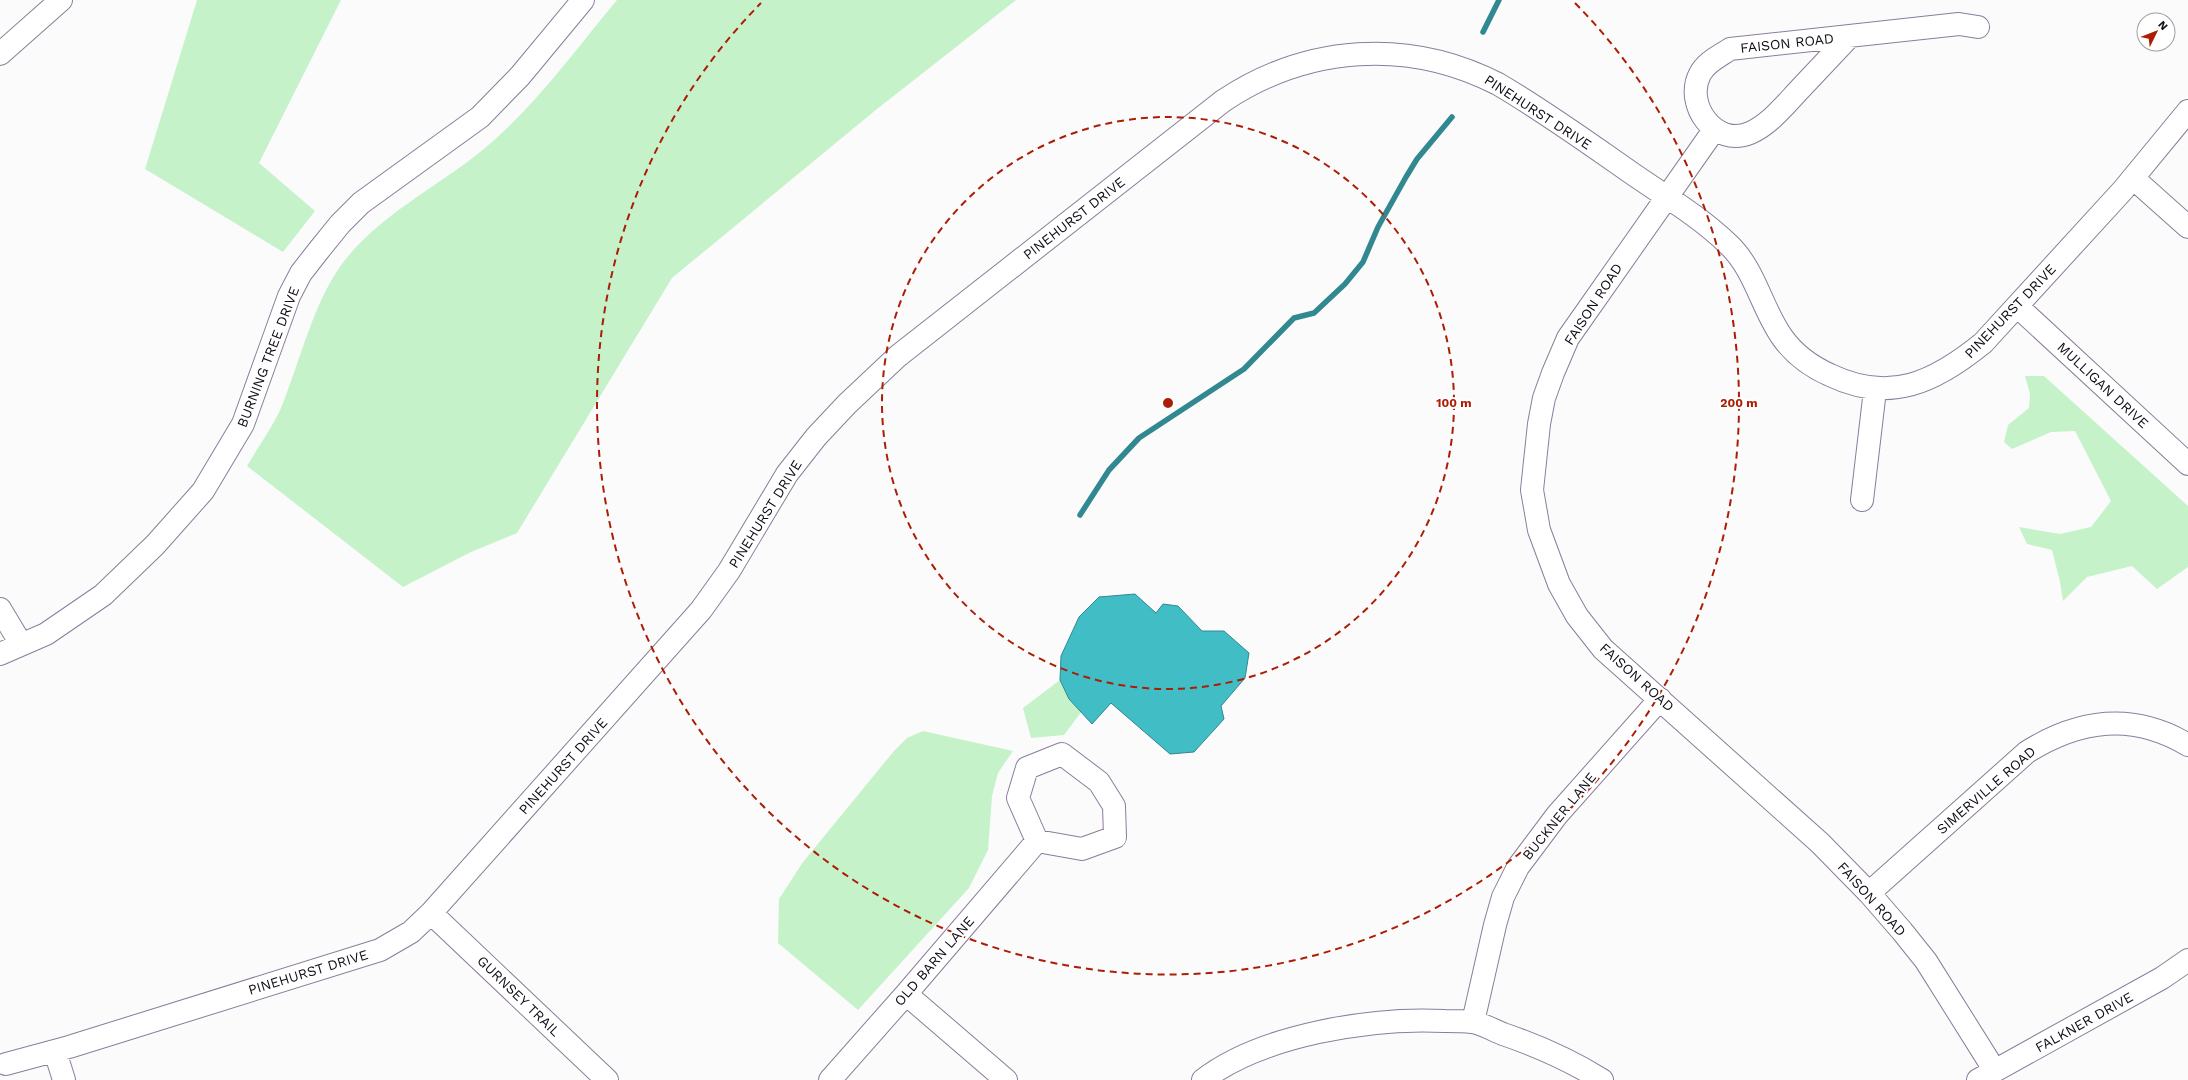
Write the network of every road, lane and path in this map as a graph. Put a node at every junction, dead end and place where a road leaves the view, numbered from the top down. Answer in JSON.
{"nodes":[{"id":1,"x":61,"y":0,"type":"edge"},
{"id":2,"x":583,"y":0,"type":"edge"},
{"id":3,"x":1978,"y":27,"type":"dead end"},
{"id":4,"x":1850,"y":36,"type":"junction"},
{"id":5,"x":0,"y":54,"type":"edge"},
{"id":6,"x":2188,"y":111,"type":"edge"},
{"id":7,"x":1714,"y":130,"type":"junction"},
{"id":8,"x":2133,"y":178,"type":"junction"},
{"id":9,"x":1666,"y":197,"type":"junction"},
{"id":10,"x":2188,"y":227,"type":"edge"},
{"id":11,"x":2017,"y":306,"type":"junction"},
{"id":12,"x":1875,"y":390,"type":"junction"},
{"id":13,"x":2188,"y":464,"type":"edge"},
{"id":14,"x":1862,"y":500,"type":"dead end"},
{"id":15,"x":0,"y":609,"type":"edge"},
{"id":16,"x":20,"y":644,"type":"junction"},
{"id":17,"x":0,"y":654,"type":"edge"},
{"id":18,"x":1660,"y":699,"type":"junction"},
{"id":19,"x":2188,"y":745,"type":"edge"},
{"id":20,"x":1037,"y":841,"type":"junction"},
{"id":21,"x":1869,"y":893,"type":"junction"},
{"id":22,"x":431,"y":913,"type":"junction"},
{"id":23,"x":2188,"y":960,"type":"edge"},
{"id":24,"x":906,"y":994,"type":"junction"},
{"id":25,"x":1473,"y":1022,"type":"junction"},
{"id":26,"x":55,"y":1051,"type":"junction"},
{"id":27,"x":6,"y":1064,"type":"dead end"},
{"id":28,"x":1986,"y":1075,"type":"edge"},
{"id":29,"x":604,"y":1079,"type":"edge"},
{"id":30,"x":64,"y":1080,"type":"edge"},
{"id":31,"x":830,"y":1080,"type":"edge"},
{"id":32,"x":1006,"y":1080,"type":"edge"},
{"id":33,"x":1203,"y":1080,"type":"edge"},
{"id":34,"x":1602,"y":1080,"type":"edge"}],
"edges":[{"from":1,"to":5,"type":"street"},
{"from":2,"to":16,"type":"street","name":"BURNING TREE DRIVE"},
{"from":3,"to":4,"type":"street","name":"FAISON ROAD"},
{"from":4,"to":7,"type":"street","name":"FAISON ROAD"},
{"from":4,"to":7,"type":"street","name":"FAISON ROAD"},
{"from":6,"to":8,"type":"street","name":"PINEHURST DRIVE"},
{"from":7,"to":9,"type":"street","name":"FAISON ROAD"},
{"from":8,"to":10,"type":"street"},
{"from":8,"to":11,"type":"street","name":"PINEHURST DRIVE"},
{"from":9,"to":12,"type":"street","name":"PINEHURST DRIVE"},
{"from":9,"to":18,"type":"street","name":"FAISON ROAD"},
{"from":9,"to":22,"type":"street","name":"PINEHURST DRIVE"},
{"from":11,"to":12,"type":"street","name":"PINEHURST DRIVE"},
{"from":11,"to":13,"type":"street","name":"MULLIGAN DRIVE"},
{"from":12,"to":14,"type":"street"},
{"from":15,"to":16,"type":"street"},
{"from":16,"to":17,"type":"street","name":"BURNING TREE DRIVE"},
{"from":18,"to":21,"type":"street","name":"FAISON ROAD"},
{"from":18,"to":25,"type":"street","name":"BUCKNER LANE"},
{"from":19,"to":21,"type":"street","name":"SIMERVILLE ROAD"},
{"from":20,"to":20,"type":"street"},
{"from":20,"to":24,"type":"street","name":"OLD BARN LANE"},
{"from":21,"to":28,"type":"street","name":"FAISON ROAD"},
{"from":22,"to":26,"type":"street","name":"PINEHURST DRIVE"},
{"from":22,"to":29,"type":"street","name":"GURNSEY TRAIL"},
{"from":23,"to":28,"type":"street","name":"FALKNER DRIVE"},
{"from":24,"to":31,"type":"street","name":"OLD BARN LANE"},
{"from":24,"to":32,"type":"street"},
{"from":25,"to":33,"type":"street"},
{"from":25,"to":34,"type":"street"},
{"from":26,"to":27,"type":"street","name":"PINEHURST DRIVE"},
{"from":26,"to":30,"type":"street"}]}
